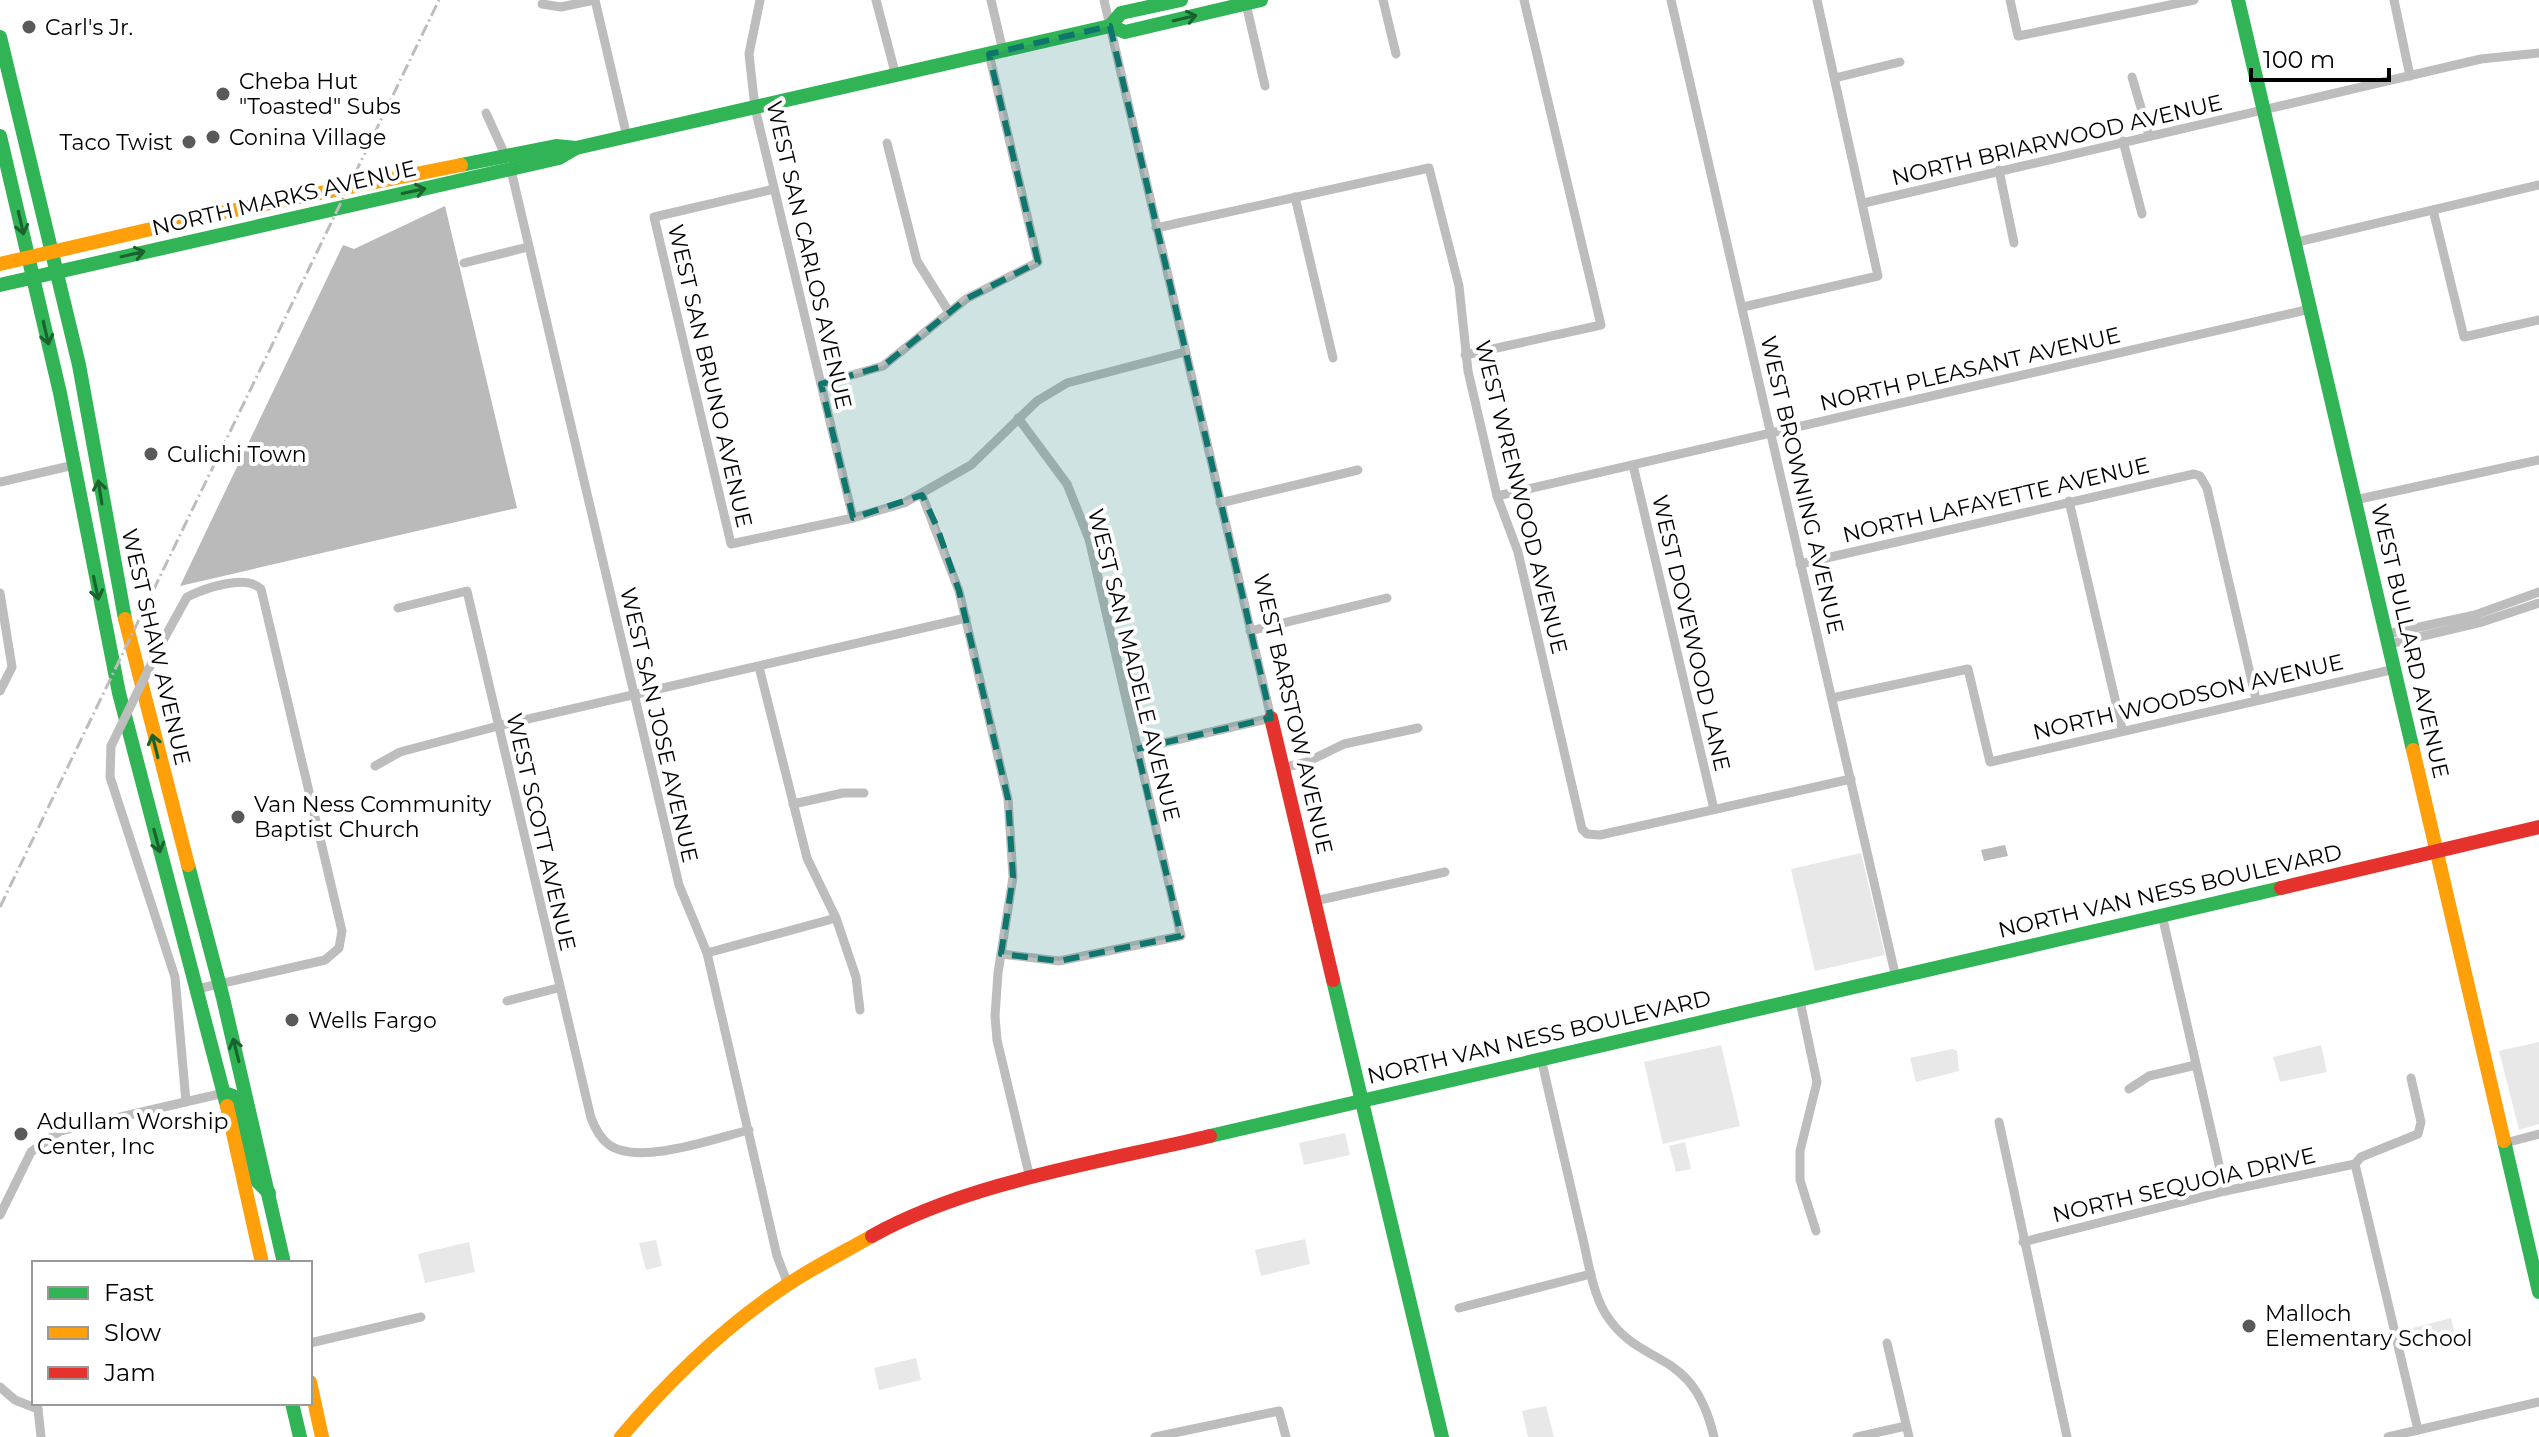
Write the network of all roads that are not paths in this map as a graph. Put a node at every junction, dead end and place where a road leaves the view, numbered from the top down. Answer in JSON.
{"nodes":[{"id":1,"x":595,"y":0,"type":"edge"},
{"id":2,"x":760,"y":0,"type":"edge"},
{"id":3,"x":876,"y":0,"type":"edge"},
{"id":4,"x":991,"y":0,"type":"edge"},
{"id":5,"x":1104,"y":0,"type":"edge"},
{"id":6,"x":1181,"y":0,"type":"edge"},
{"id":7,"x":1261,"y":0,"type":"edge"},
{"id":8,"x":1383,"y":0,"type":"edge"},
{"id":9,"x":1524,"y":0,"type":"edge"},
{"id":10,"x":1671,"y":0,"type":"edge"},
{"id":11,"x":1817,"y":0,"type":"edge"},
{"id":12,"x":2010,"y":0,"type":"edge"},
{"id":13,"x":2194,"y":0,"type":"edge"},
{"id":14,"x":2238,"y":0,"type":"edge"},
{"id":15,"x":2394,"y":0,"type":"edge"},
{"id":16,"x":542,"y":4,"type":"dead end"},
{"id":17,"x":1246,"y":4,"type":"junction"},
{"id":18,"x":1110,"y":26,"type":"junction"},
{"id":19,"x":0,"y":37,"type":"edge"},
{"id":20,"x":996,"y":53,"type":"junction"},
{"id":21,"x":2539,"y":53,"type":"edge"},
{"id":22,"x":1396,"y":54,"type":"dead end"},
{"id":23,"x":1900,"y":62,"type":"dead end"},
{"id":24,"x":0,"y":72,"type":"edge"},
{"id":25,"x":896,"y":76,"type":"junction"},
{"id":26,"x":2410,"y":76,"type":"junction"},
{"id":27,"x":2132,"y":77,"type":"dead end"},
{"id":28,"x":1835,"y":78,"type":"junction"},
{"id":29,"x":1265,"y":86,"type":"dead end"},
{"id":30,"x":755,"y":108,"type":"junction"},
{"id":31,"x":2261,"y":112,"type":"junction"},
{"id":32,"x":486,"y":113,"type":"dead end"},
{"id":33,"x":22,"y":122,"type":"junction"},
{"id":34,"x":2149,"y":135,"type":"junction"},
{"id":35,"x":0,"y":136,"type":"edge"},
{"id":36,"x":627,"y":137,"type":"junction"},
{"id":37,"x":2123,"y":141,"type":"junction"},
{"id":38,"x":887,"y":143,"type":"dead end"},
{"id":39,"x":508,"y":163,"type":"junction"},
{"id":40,"x":1999,"y":170,"type":"junction"},
{"id":41,"x":2539,"y":185,"type":"edge"},
{"id":42,"x":774,"y":189,"type":"junction"},
{"id":43,"x":1295,"y":197,"type":"junction"},
{"id":44,"x":297,"y":198,"type":"junction"},
{"id":45,"x":1864,"y":203,"type":"junction"},
{"id":46,"x":2433,"y":210,"type":"junction"},
{"id":47,"x":2142,"y":214,"type":"dead end"},
{"id":48,"x":1156,"y":228,"type":"junction"},
{"id":49,"x":190,"y":241,"type":"junction"},
{"id":50,"x":2014,"y":243,"type":"dead end"},
{"id":51,"x":2293,"y":243,"type":"junction"},
{"id":52,"x":528,"y":247,"type":"junction"},
{"id":53,"x":52,"y":251,"type":"junction"},
{"id":54,"x":29,"y":257,"type":"junction"},
{"id":55,"x":464,"y":263,"type":"dead end"},
{"id":56,"x":0,"y":264,"type":"edge"},
{"id":57,"x":57,"y":272,"type":"junction"},
{"id":58,"x":33,"y":277,"type":"junction"},
{"id":59,"x":0,"y":285,"type":"edge"},
{"id":60,"x":1743,"y":307,"type":"junction"},
{"id":61,"x":2310,"y":309,"type":"junction"},
{"id":62,"x":949,"y":312,"type":"junction"},
{"id":63,"x":2539,"y":320,"type":"edge"},
{"id":64,"x":1185,"y":352,"type":"junction"},
{"id":65,"x":1465,"y":355,"type":"junction"},
{"id":66,"x":1333,"y":358,"type":"dead end"},
{"id":67,"x":821,"y":384,"type":"junction"},
{"id":68,"x":1018,"y":418,"type":"junction"},
{"id":69,"x":1772,"y":433,"type":"junction"},
{"id":70,"x":2539,"y":460,"type":"edge"},
{"id":71,"x":74,"y":465,"type":"junction"},
{"id":72,"x":1633,"y":465,"type":"junction"},
{"id":73,"x":1358,"y":470,"type":"dead end"},
{"id":74,"x":0,"y":482,"type":"edge"},
{"id":75,"x":922,"y":495,"type":"junction"},
{"id":76,"x":1497,"y":496,"type":"junction"},
{"id":77,"x":2355,"y":500,"type":"junction"},
{"id":78,"x":2069,"y":501,"type":"junction"},
{"id":79,"x":1220,"y":503,"type":"junction"},
{"id":80,"x":853,"y":518,"type":"junction"},
{"id":81,"x":1800,"y":564,"type":"junction"},
{"id":82,"x":2539,"y":592,"type":"edge"},
{"id":83,"x":0,"y":593,"type":"edge"},
{"id":84,"x":1387,"y":598,"type":"dead end"},
{"id":85,"x":2539,"y":603,"type":"edge"},
{"id":86,"x":2516,"y":604,"type":"junction"},
{"id":87,"x":398,"y":608,"type":"dead end"},
{"id":88,"x":966,"y":618,"type":"junction"},
{"id":89,"x":1250,"y":631,"type":"junction"},
{"id":90,"x":2388,"y":639,"type":"junction"},
{"id":91,"x":759,"y":667,"type":"junction"},
{"id":92,"x":2395,"y":669,"type":"junction"},
{"id":93,"x":0,"y":691,"type":"edge"},
{"id":94,"x":633,"y":696,"type":"junction"},
{"id":95,"x":1832,"y":698,"type":"junction"},
{"id":96,"x":2256,"y":699,"type":"junction"},
{"id":97,"x":1271,"y":718,"type":"junction"},
{"id":98,"x":498,"y":726,"type":"junction"},
{"id":99,"x":1418,"y":728,"type":"dead end"},
{"id":100,"x":2122,"y":729,"type":"junction"},
{"id":101,"x":1137,"y":749,"type":"junction"},
{"id":102,"x":375,"y":766,"type":"dead end"},
{"id":103,"x":1282,"y":768,"type":"junction"},
{"id":104,"x":1851,"y":779,"type":"junction"},
{"id":105,"x":864,"y":793,"type":"dead end"},
{"id":106,"x":793,"y":804,"type":"junction"},
{"id":107,"x":1714,"y":809,"type":"junction"},
{"id":108,"x":2539,"y":827,"type":"edge"},
{"id":109,"x":2437,"y":852,"type":"junction"},
{"id":110,"x":1445,"y":872,"type":"dead end"},
{"id":111,"x":1315,"y":901,"type":"junction"},
{"id":112,"x":2162,"y":915,"type":"junction"},
{"id":113,"x":836,"y":918,"type":"junction"},
{"id":114,"x":707,"y":953,"type":"junction"},
{"id":115,"x":1001,"y":954,"type":"junction"},
{"id":116,"x":1896,"y":978,"type":"junction"},
{"id":117,"x":219,"y":983,"type":"junction"},
{"id":118,"x":558,"y":988,"type":"junction"},
{"id":119,"x":197,"y":989,"type":"junction"},
{"id":120,"x":507,"y":1001,"type":"dead end"},
{"id":121,"x":1800,"y":1001,"type":"junction"},
{"id":122,"x":860,"y":1010,"type":"dead end"},
{"id":123,"x":1541,"y":1058,"type":"junction"},
{"id":124,"x":2196,"y":1065,"type":"junction"},
{"id":125,"x":2411,"y":1078,"type":"dead end"},
{"id":126,"x":2129,"y":1089,"type":"dead end"},
{"id":127,"x":224,"y":1093,"type":"junction"},
{"id":128,"x":1361,"y":1099,"type":"junction"},
{"id":129,"x":186,"y":1102,"type":"junction"},
{"id":130,"x":1999,"y":1122,"type":"dead end"},
{"id":131,"x":749,"y":1130,"type":"junction"},
{"id":132,"x":2539,"y":1134,"type":"edge"},
{"id":133,"x":2505,"y":1143,"type":"junction"},
{"id":134,"x":2355,"y":1164,"type":"junction"},
{"id":135,"x":1030,"y":1178,"type":"junction"},
{"id":136,"x":2225,"y":1191,"type":"junction"},
{"id":137,"x":269,"y":1194,"type":"junction"},
{"id":138,"x":252,"y":1214,"type":"junction"},
{"id":139,"x":0,"y":1215,"type":"edge"},
{"id":140,"x":1816,"y":1231,"type":"dead end"},
{"id":141,"x":2023,"y":1242,"type":"junction"},
{"id":142,"x":262,"y":1261,"type":"edge"},
{"id":143,"x":271,"y":1261,"type":"edge"},
{"id":144,"x":284,"y":1261,"type":"edge"},
{"id":145,"x":1591,"y":1274,"type":"junction"},
{"id":146,"x":788,"y":1284,"type":"junction"},
{"id":147,"x":2539,"y":1292,"type":"edge"},
{"id":148,"x":1459,"y":1308,"type":"dead end"},
{"id":149,"x":421,"y":1317,"type":"dead end"},
{"id":150,"x":312,"y":1343,"type":"edge"},
{"id":151,"x":1887,"y":1343,"type":"dead end"},
{"id":152,"x":0,"y":1387,"type":"edge"},
{"id":153,"x":312,"y":1391,"type":"edge"},
{"id":154,"x":2539,"y":1402,"type":"edge"},
{"id":155,"x":32,"y":1404,"type":"edge"},
{"id":156,"x":292,"y":1405,"type":"edge"},
{"id":157,"x":305,"y":1405,"type":"edge"},
{"id":158,"x":42,"y":1406,"type":"edge"},
{"id":159,"x":1906,"y":1426,"type":"junction"},
{"id":160,"x":2418,"y":1430,"type":"junction"},
{"id":161,"x":2406,"y":1435,"type":"edge"},
{"id":162,"x":41,"y":1437,"type":"edge"},
{"id":163,"x":300,"y":1437,"type":"edge"},
{"id":164,"x":313,"y":1437,"type":"edge"},
{"id":165,"x":322,"y":1437,"type":"edge"},
{"id":166,"x":621,"y":1437,"type":"edge"},
{"id":167,"x":1155,"y":1437,"type":"edge"},
{"id":168,"x":1286,"y":1437,"type":"edge"},
{"id":169,"x":1442,"y":1437,"type":"edge"},
{"id":170,"x":1714,"y":1437,"type":"edge"},
{"id":171,"x":1857,"y":1437,"type":"edge"},
{"id":172,"x":1909,"y":1437,"type":"edge"},
{"id":173,"x":2067,"y":1437,"type":"edge"},
{"id":174,"x":2391,"y":1437,"type":"edge"}],
"edges":[{"from":1,"to":16,"type":"street"},
{"from":1,"to":36,"type":"street"},
{"from":2,"to":30,"type":"street","name":"WEST SAN CARLOS AVENUE"},
{"from":3,"to":25,"type":"street"},
{"from":4,"to":20,"type":"street"},
{"from":5,"to":18,"type":"street","name":"WEST BARSTOW AVENUE"},
{"from":6,"to":18,"type":"main road","name":"NORTH MARKS AVENUE"},
{"from":7,"to":17,"type":"main road","name":"NORTH MARKS AVENUE"},
{"from":8,"to":22,"type":"street"},
{"from":9,"to":65,"type":"street"},
{"from":10,"to":60,"type":"street","name":"WEST BROWNING AVENUE"},
{"from":11,"to":28,"type":"street"},
{"from":12,"to":13,"type":"street"},
{"from":14,"to":31,"type":"main road","name":"WEST BULLARD AVENUE"},
{"from":15,"to":26,"type":"street"},
{"from":18,"to":17,"type":"main road","name":"NORTH MARKS AVENUE","one_way":true},
{"from":17,"to":29,"type":"street"},
{"from":18,"to":20,"type":"main road","name":"NORTH MARKS AVENUE"},
{"from":18,"to":48,"type":"street","name":"WEST BARSTOW AVENUE"},
{"from":19,"to":33,"type":"main road","name":"WEST SHAW AVENUE"},
{"from":20,"to":25,"type":"main road","name":"NORTH MARKS AVENUE"},
{"from":20,"to":62,"type":"street"},
{"from":21,"to":26,"type":"street","name":"NORTH BRIARWOOD AVENUE"},
{"from":23,"to":28,"type":"street"},
{"from":24,"to":33,"type":"main road"},
{"from":25,"to":30,"type":"main road","name":"NORTH MARKS AVENUE"},
{"from":26,"to":31,"type":"street","name":"NORTH BRIARWOOD AVENUE"},
{"from":27,"to":34,"type":"street"},
{"from":28,"to":45,"type":"street"},
{"from":30,"to":36,"type":"main road","name":"NORTH MARKS AVENUE"},
{"from":30,"to":42,"type":"street","name":"WEST SAN CARLOS AVENUE"},
{"from":31,"to":34,"type":"street","name":"NORTH BRIARWOOD AVENUE"},
{"from":31,"to":51,"type":"main road","name":"WEST BULLARD AVENUE"},
{"from":32,"to":39,"type":"street","name":"WEST SAN JOSE AVENUE"},
{"from":33,"to":53,"type":"main road","name":"WEST SHAW AVENUE"},
{"from":34,"to":37,"type":"street","name":"NORTH BRIARWOOD AVENUE"},
{"from":35,"to":54,"type":"main road","name":"WEST SHAW AVENUE","one_way":true},
{"from":36,"to":39,"type":"main road","name":"NORTH MARKS AVENUE"},
{"from":37,"to":40,"type":"street","name":"NORTH BRIARWOOD AVENUE"},
{"from":37,"to":47,"type":"street"},
{"from":38,"to":62,"type":"street"},
{"from":39,"to":44,"type":"main road","name":"NORTH MARKS AVENUE"},
{"from":49,"to":39,"type":"main road","name":"NORTH MARKS AVENUE","one_way":true},
{"from":39,"to":52,"type":"street","name":"WEST SAN JOSE AVENUE"},
{"from":40,"to":45,"type":"street","name":"NORTH BRIARWOOD AVENUE"},
{"from":40,"to":50,"type":"street"},
{"from":41,"to":46,"type":"street"},
{"from":42,"to":67,"type":"street","name":"WEST SAN CARLOS AVENUE"},
{"from":42,"to":80,"type":"street","name":"WEST SAN BRUNO AVENUE"},
{"from":43,"to":48,"type":"street"},
{"from":43,"to":65,"type":"street","name":"WEST WRENWOOD AVENUE"},
{"from":43,"to":66,"type":"street"},
{"from":44,"to":49,"type":"main road"},
{"from":44,"to":53,"type":"main road","name":"NORTH MARKS AVENUE"},
{"from":45,"to":60,"type":"street"},
{"from":46,"to":51,"type":"street"},
{"from":46,"to":63,"type":"street"},
{"from":48,"to":64,"type":"street","name":"WEST BARSTOW AVENUE"},
{"from":57,"to":49,"type":"main road","name":"NORTH MARKS AVENUE","one_way":true},
{"from":51,"to":61,"type":"main road","name":"WEST BULLARD AVENUE"},
{"from":52,"to":55,"type":"street"},
{"from":52,"to":94,"type":"street","name":"WEST SAN JOSE AVENUE"},
{"from":53,"to":54,"type":"main road","name":"NORTH MARKS AVENUE"},
{"from":53,"to":57,"type":"main road","name":"WEST SHAW AVENUE"},
{"from":54,"to":56,"type":"main road","name":"NORTH MARKS AVENUE"},
{"from":54,"to":58,"type":"main road","name":"WEST SHAW AVENUE"},
{"from":57,"to":58,"type":"main road","name":"NORTH MARKS AVENUE"},
{"from":117,"to":57,"type":"main road","name":"WEST SHAW AVENUE","one_way":true},
{"from":58,"to":59,"type":"main road","name":"NORTH MARKS AVENUE"},
{"from":58,"to":71,"type":"main road","name":"WEST SHAW AVENUE","one_way":true},
{"from":60,"to":69,"type":"street","name":"WEST BROWNING AVENUE"},
{"from":61,"to":69,"type":"street","name":"NORTH PLEASANT AVENUE"},
{"from":61,"to":77,"type":"main road","name":"WEST BULLARD AVENUE"},
{"from":62,"to":67,"type":"street"},
{"from":64,"to":68,"type":"street"},
{"from":64,"to":79,"type":"street","name":"WEST BARSTOW AVENUE"},
{"from":65,"to":76,"type":"street","name":"WEST WRENWOOD AVENUE"},
{"from":67,"to":80,"type":"street","name":"WEST SAN CARLOS AVENUE"},
{"from":68,"to":75,"type":"street"},
{"from":68,"to":101,"type":"street","name":"WEST SAN MADELE AVENUE"},
{"from":69,"to":72,"type":"street","name":"NORTH PLEASANT AVENUE"},
{"from":69,"to":81,"type":"street","name":"WEST BROWNING AVENUE"},
{"from":70,"to":77,"type":"street"},
{"from":71,"to":74,"type":"street"},
{"from":71,"to":119,"type":"main road","name":"WEST SHAW AVENUE","one_way":true},
{"from":72,"to":76,"type":"street","name":"NORTH PLEASANT AVENUE"},
{"from":72,"to":107,"type":"street","name":"WEST DOVEWOOD LANE"},
{"from":73,"to":79,"type":"street"},
{"from":75,"to":80,"type":"street"},
{"from":75,"to":88,"type":"street"},
{"from":76,"to":107,"type":"street","name":"WEST WRENWOOD AVENUE"},
{"from":77,"to":90,"type":"main road","name":"WEST BULLARD AVENUE"},
{"from":78,"to":81,"type":"street","name":"NORTH LAFAYETTE AVENUE"},
{"from":78,"to":96,"type":"street","name":"NORTH LAFAYETTE AVENUE"},
{"from":78,"to":100,"type":"street"},
{"from":79,"to":89,"type":"street","name":"WEST BARSTOW AVENUE"},
{"from":81,"to":95,"type":"street","name":"WEST BROWNING AVENUE"},
{"from":82,"to":86,"type":"street"},
{"from":83,"to":93,"type":"street"},
{"from":84,"to":89,"type":"street"},
{"from":85,"to":86,"type":"street"},
{"from":86,"to":90,"type":"street"},
{"from":87,"to":98,"type":"street","name":"WEST SCOTT AVENUE"},
{"from":88,"to":91,"type":"street"},
{"from":88,"to":115,"type":"street"},
{"from":89,"to":97,"type":"street","name":"WEST BARSTOW AVENUE"},
{"from":90,"to":92,"type":"main road","name":"WEST BULLARD AVENUE"},
{"from":91,"to":94,"type":"street"},
{"from":91,"to":106,"type":"street"},
{"from":92,"to":96,"type":"street","name":"NORTH WOODSON AVENUE"},
{"from":92,"to":109,"type":"main road","name":"WEST BULLARD AVENUE"},
{"from":94,"to":98,"type":"street"},
{"from":94,"to":114,"type":"street","name":"WEST SAN JOSE AVENUE"},
{"from":95,"to":100,"type":"street","name":"NORTH WOODSON AVENUE"},
{"from":95,"to":104,"type":"street","name":"WEST BROWNING AVENUE"},
{"from":96,"to":100,"type":"street","name":"NORTH WOODSON AVENUE"},
{"from":97,"to":101,"type":"street"},
{"from":97,"to":103,"type":"main road","name":"WEST BARSTOW AVENUE"},
{"from":98,"to":102,"type":"street"},
{"from":98,"to":118,"type":"street","name":"WEST SCOTT AVENUE"},
{"from":99,"to":103,"type":"street"},
{"from":101,"to":115,"type":"street","name":"WEST SAN MADELE AVENUE"},
{"from":103,"to":111,"type":"main road","name":"WEST BARSTOW AVENUE"},
{"from":104,"to":107,"type":"street"},
{"from":104,"to":116,"type":"street","name":"WEST BROWNING AVENUE"},
{"from":105,"to":106,"type":"street"},
{"from":106,"to":113,"type":"street"},
{"from":108,"to":109,"type":"main road","name":"NORTH VAN NESS BOULEVARD"},
{"from":109,"to":112,"type":"main road","name":"NORTH VAN NESS BOULEVARD"},
{"from":109,"to":133,"type":"main road","name":"WEST BULLARD AVENUE"},
{"from":110,"to":111,"type":"street"},
{"from":111,"to":128,"type":"main road","name":"WEST BARSTOW AVENUE"},
{"from":112,"to":116,"type":"main road","name":"NORTH VAN NESS BOULEVARD"},
{"from":112,"to":124,"type":"street"},
{"from":113,"to":114,"type":"street"},
{"from":113,"to":122,"type":"street"},
{"from":114,"to":131,"type":"street","name":"WEST SAN JOSE AVENUE"},
{"from":115,"to":135,"type":"street"},
{"from":116,"to":121,"type":"main road","name":"NORTH VAN NESS BOULEVARD"},
{"from":117,"to":119,"type":"street"},
{"from":117,"to":129,"type":"street","bridge":true},
{"from":137,"to":117,"type":"main road","name":"WEST SHAW AVENUE","one_way":true},
{"from":118,"to":120,"type":"street"},
{"from":118,"to":131,"type":"street","name":"WEST SCOTT AVENUE"},
{"from":119,"to":127,"type":"main road","name":"WEST SHAW AVENUE"},
{"from":121,"to":123,"type":"main road","name":"NORTH VAN NESS BOULEVARD"},
{"from":121,"to":140,"type":"street"},
{"from":123,"to":128,"type":"main road","name":"NORTH VAN NESS BOULEVARD"},
{"from":123,"to":145,"type":"street"},
{"from":124,"to":126,"type":"street"},
{"from":124,"to":136,"type":"street"},
{"from":125,"to":134,"type":"street","name":"NORTH SEQUOIA DRIVE"},
{"from":127,"to":129,"type":"street"},
{"from":127,"to":137,"type":"main road"},
{"from":127,"to":138,"type":"main road","name":"WEST SHAW AVENUE"},
{"from":128,"to":135,"type":"main road","name":"NORTH VAN NESS BOULEVARD"},
{"from":128,"to":169,"type":"main road","name":"WEST BARSTOW AVENUE"},
{"from":129,"to":139,"type":"street"},
{"from":130,"to":141,"type":"street"},
{"from":131,"to":146,"type":"street","name":"WEST SAN JOSE AVENUE"},
{"from":132,"to":133,"type":"street"},
{"from":133,"to":147,"type":"main road","name":"WEST BULLARD AVENUE"},
{"from":134,"to":136,"type":"street","name":"NORTH SEQUOIA DRIVE"},
{"from":134,"to":160,"type":"street"},
{"from":135,"to":146,"type":"main road","name":"NORTH VAN NESS BOULEVARD"},
{"from":136,"to":141,"type":"street","name":"NORTH SEQUOIA DRIVE"},
{"from":137,"to":144,"type":"main road","name":"WEST SHAW AVENUE"},
{"from":138,"to":142,"type":"main road","name":"WEST SHAW AVENUE"},
{"from":138,"to":143,"type":"main road"},
{"from":141,"to":173,"type":"street"},
{"from":145,"to":148,"type":"street"},
{"from":145,"to":170,"type":"street"},
{"from":146,"to":166,"type":"main road","name":"NORTH VAN NESS BOULEVARD"},
{"from":149,"to":150,"type":"street"},
{"from":151,"to":159,"type":"street"},
{"from":152,"to":155,"type":"street"},
{"from":153,"to":165,"type":"main road"},
{"from":154,"to":160,"type":"street"},
{"from":156,"to":163,"type":"main road"},
{"from":157,"to":164,"type":"main road"},
{"from":158,"to":162,"type":"street"},
{"from":159,"to":171,"type":"street"},
{"from":159,"to":172,"type":"street"},
{"from":160,"to":161,"type":"street"},
{"from":161,"to":174,"type":"street"},
{"from":167,"to":168,"type":"street"}]}
